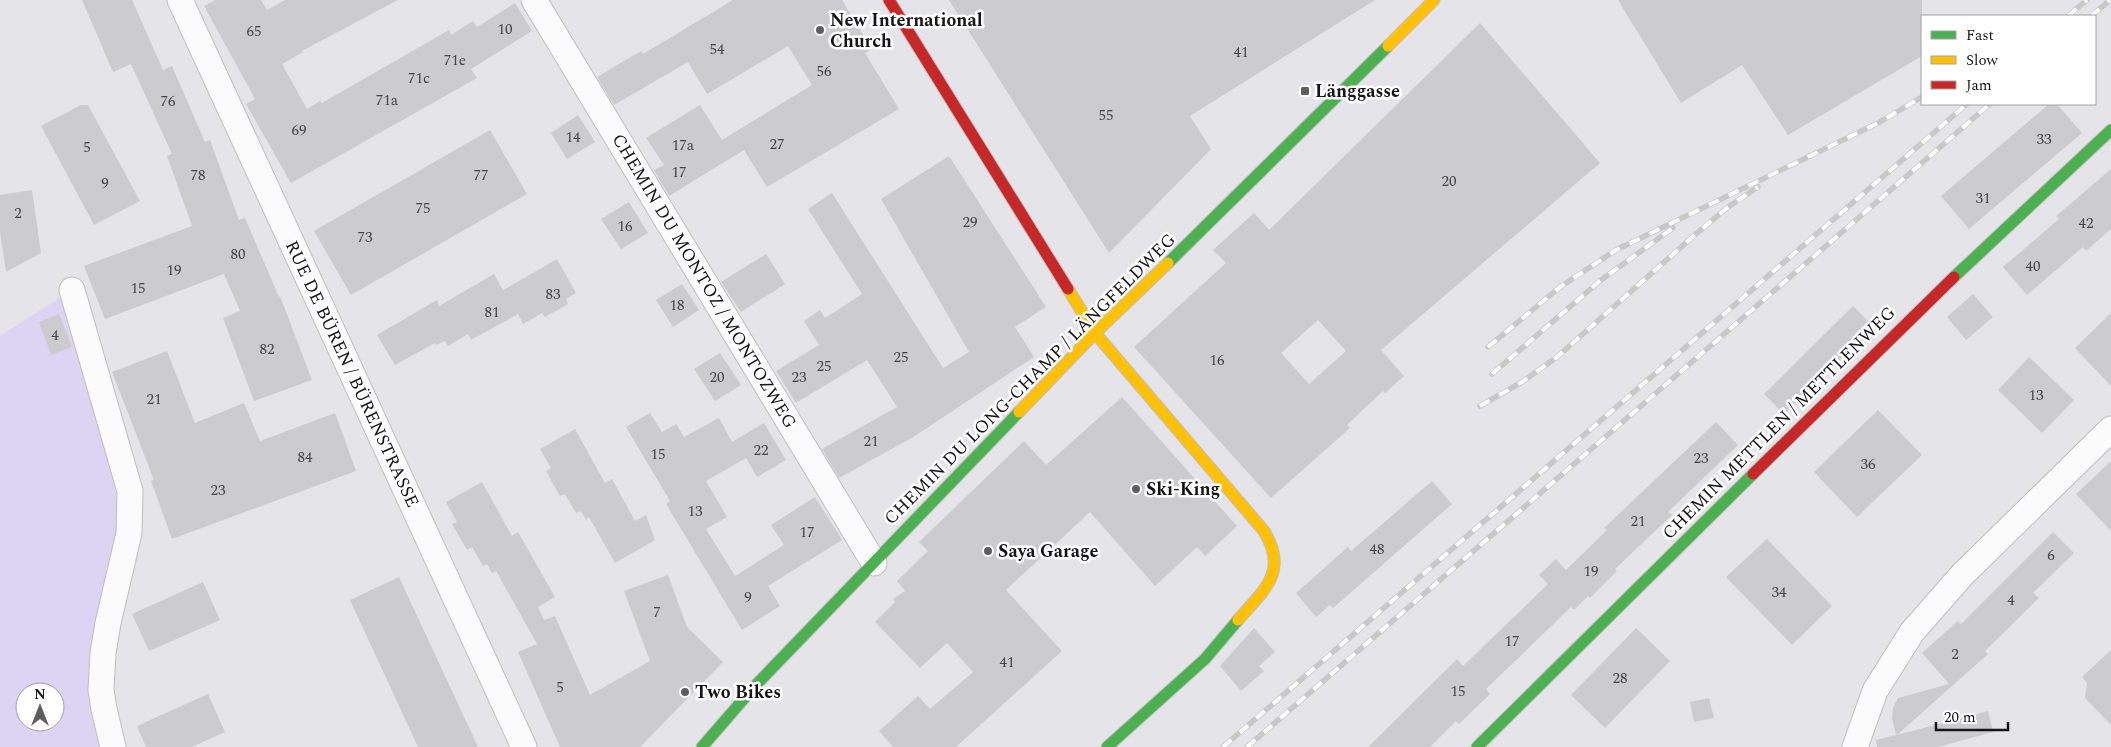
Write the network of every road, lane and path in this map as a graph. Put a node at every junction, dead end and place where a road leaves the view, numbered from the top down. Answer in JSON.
{"nodes":[{"id":1,"x":180,"y":0,"type":"edge"},
{"id":2,"x":534,"y":0,"type":"edge"},
{"id":3,"x":889,"y":0,"type":"edge"},
{"id":4,"x":1434,"y":0,"type":"edge"},
{"id":5,"x":2111,"y":130,"type":"edge"},
{"id":6,"x":72,"y":290,"type":"dead end"},
{"id":7,"x":1095,"y":333,"type":"junction"},
{"id":8,"x":2111,"y":429,"type":"edge"},
{"id":9,"x":874,"y":563,"type":"junction"},
{"id":10,"x":710,"y":744,"type":"edge"},
{"id":11,"x":113,"y":747,"type":"edge"},
{"id":12,"x":524,"y":747,"type":"edge"},
{"id":13,"x":1107,"y":747,"type":"edge"},
{"id":14,"x":1477,"y":747,"type":"edge"},
{"id":15,"x":1855,"y":747,"type":"edge"}],
"edges":[{"from":1,"to":12,"type":"street","name":"RUE DE BÜREN / BÜRENSTRASSE"},
{"from":2,"to":9,"type":"street","name":"CHEMIN DU MONTOZ / MONTOZWEG"},
{"from":3,"to":7,"type":"street"},
{"from":4,"to":7,"type":"street","name":"CHEMIN DU LONG-CHAMP / LÄNGFELDWEG"},
{"from":5,"to":14,"type":"street","name":"CHEMIN METTLEN / METTLENWEG"},
{"from":6,"to":11,"type":"street"},
{"from":7,"to":9,"type":"street","name":"CHEMIN DU LONG-CHAMP / LÄNGFELDWEG"},
{"from":7,"to":13,"type":"street"},
{"from":8,"to":15,"type":"street"},
{"from":9,"to":10,"type":"street","name":"CHEMIN DU LONG-CHAMP / LÄNGFELDWEG"}]}
